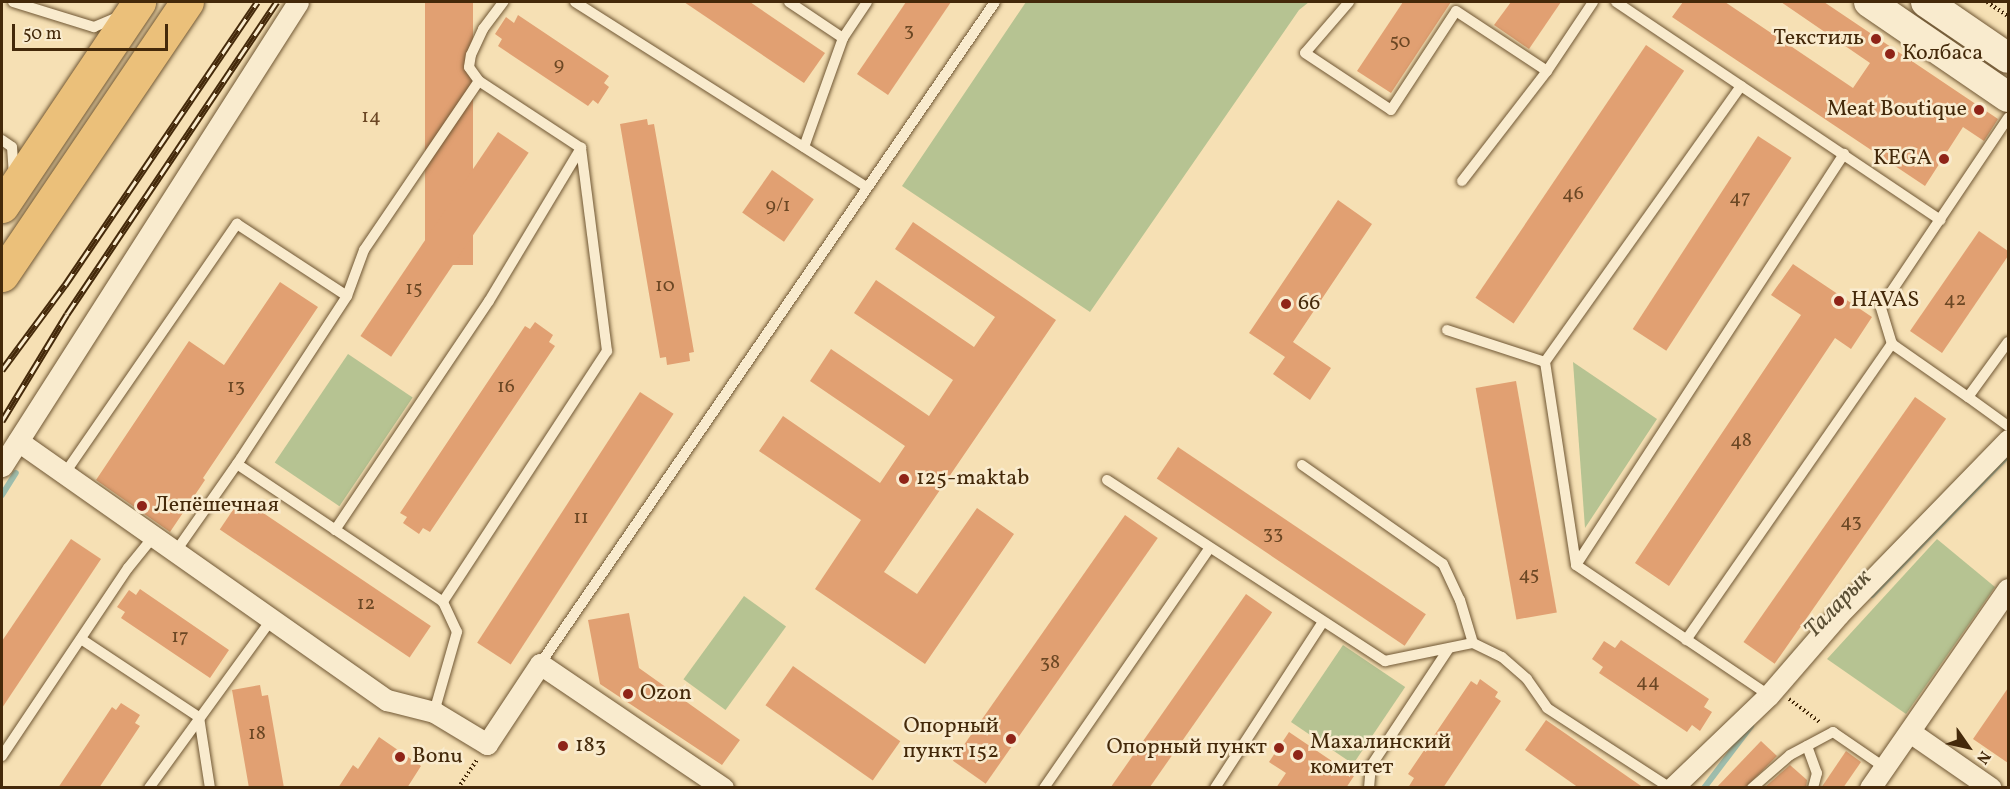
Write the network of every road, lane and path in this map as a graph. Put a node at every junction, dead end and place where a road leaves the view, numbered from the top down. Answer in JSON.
{"nodes":[{"id":1,"x":13,"y":2,"type":"edge"},
{"id":2,"x":188,"y":2,"type":"edge"},
{"id":3,"x":298,"y":2,"type":"edge"},
{"id":4,"x":503,"y":2,"type":"edge"},
{"id":5,"x":575,"y":2,"type":"edge"},
{"id":6,"x":789,"y":2,"type":"edge"},
{"id":7,"x":867,"y":2,"type":"edge"},
{"id":8,"x":995,"y":2,"type":"edge"},
{"id":9,"x":1349,"y":2,"type":"edge"},
{"id":10,"x":1593,"y":2,"type":"edge"},
{"id":11,"x":1616,"y":2,"type":"edge"},
{"id":12,"x":1869,"y":2,"type":"edge"},
{"id":13,"x":1926,"y":2,"type":"edge"},
{"id":14,"x":1988,"y":2,"type":"edge"},
{"id":15,"x":131,"y":4,"type":"edge"},
{"id":16,"x":2008,"y":16,"type":"edge"},
{"id":17,"x":843,"y":38,"type":"junction"},
{"id":18,"x":2008,"y":58,"type":"edge"},
{"id":19,"x":1547,"y":71,"type":"junction"},
{"id":20,"x":479,"y":81,"type":"junction"},
{"id":21,"x":1741,"y":86,"type":"junction"},
{"id":22,"x":2008,"y":97,"type":"edge"},
{"id":23,"x":2008,"y":118,"type":"edge"},
{"id":24,"x":2,"y":140,"type":"edge"},
{"id":25,"x":804,"y":147,"type":"junction"},
{"id":26,"x":581,"y":148,"type":"junction"},
{"id":27,"x":1844,"y":154,"type":"junction"},
{"id":28,"x":1462,"y":181,"type":"dead end"},
{"id":29,"x":866,"y":187,"type":"junction"},
{"id":30,"x":6,"y":190,"type":"edge"},
{"id":31,"x":1941,"y":220,"type":"junction"},
{"id":32,"x":2,"y":275,"type":"edge"},
{"id":33,"x":347,"y":296,"type":"junction"},
{"id":34,"x":1447,"y":330,"type":"dead end"},
{"id":35,"x":2008,"y":342,"type":"edge"},
{"id":36,"x":1892,"y":344,"type":"junction"},
{"id":37,"x":1545,"y":362,"type":"junction"},
{"id":38,"x":1968,"y":397,"type":"junction"},
{"id":39,"x":2008,"y":426,"type":"edge"},
{"id":40,"x":2008,"y":440,"type":"edge"},
{"id":41,"x":30,"y":449,"type":"junction"},
{"id":42,"x":237,"y":464,"type":"junction"},
{"id":43,"x":1302,"y":465,"type":"dead end"},
{"id":44,"x":2,"y":466,"type":"edge"},
{"id":45,"x":65,"y":473,"type":"junction"},
{"id":46,"x":1107,"y":480,"type":"dead end"},
{"id":47,"x":336,"y":530,"type":"junction"},
{"id":48,"x":154,"y":536,"type":"junction"},
{"id":49,"x":1209,"y":549,"type":"junction"},
{"id":50,"x":176,"y":551,"type":"junction"},
{"id":51,"x":1576,"y":565,"type":"junction"},
{"id":52,"x":2008,"y":589,"type":"edge"},
{"id":53,"x":443,"y":602,"type":"junction"},
{"id":54,"x":272,"y":620,"type":"junction"},
{"id":55,"x":1323,"y":622,"type":"junction"},
{"id":56,"x":81,"y":639,"type":"junction"},
{"id":57,"x":1686,"y":640,"type":"junction"},
{"id":58,"x":1473,"y":643,"type":"junction"},
{"id":59,"x":1449,"y":648,"type":"junction"},
{"id":60,"x":540,"y":664,"type":"junction"},
{"id":61,"x":1777,"y":696,"type":"junction"},
{"id":62,"x":434,"y":712,"type":"junction"},
{"id":63,"x":199,"y":717,"type":"junction"},
{"id":64,"x":1833,"y":732,"type":"junction"},
{"id":65,"x":1910,"y":732,"type":"junction"},
{"id":66,"x":487,"y":744,"type":"junction"},
{"id":67,"x":1807,"y":746,"type":"junction"},
{"id":68,"x":2,"y":756,"type":"edge"},
{"id":69,"x":1884,"y":767,"type":"junction"},
{"id":70,"x":149,"y":788,"type":"edge"},
{"id":71,"x":210,"y":788,"type":"edge"},
{"id":72,"x":458,"y":788,"type":"edge"},
{"id":73,"x":723,"y":788,"type":"edge"},
{"id":74,"x":1044,"y":788,"type":"edge"},
{"id":75,"x":1215,"y":788,"type":"edge"},
{"id":76,"x":1369,"y":788,"type":"edge"},
{"id":77,"x":1671,"y":788,"type":"edge"},
{"id":78,"x":1752,"y":788,"type":"edge"},
{"id":79,"x":1813,"y":788,"type":"edge"},
{"id":80,"x":1869,"y":788,"type":"edge"},
{"id":81,"x":1991,"y":788,"type":"edge"}],
"edges":[{"from":1,"to":15,"type":"lane"},
{"from":2,"to":32,"type":"highway"},
{"from":3,"to":41,"type":"street"},
{"from":4,"to":20,"type":"lane"},
{"from":5,"to":25,"type":"lane"},
{"from":6,"to":17,"type":"lane"},
{"from":7,"to":17,"type":"lane"},
{"from":8,"to":29,"type":"lane"},
{"from":9,"to":19,"type":"lane"},
{"from":10,"to":19,"type":"lane"},
{"from":11,"to":21,"type":"lane"},
{"from":12,"to":22,"type":"main road"},
{"from":13,"to":18,"type":"main road"},
{"from":14,"to":16,"type":"path"},
{"from":15,"to":30,"type":"highway"},
{"from":17,"to":25,"type":"lane"},
{"from":19,"to":28,"type":"lane"},
{"from":20,"to":26,"type":"lane"},
{"from":20,"to":33,"type":"lane"},
{"from":21,"to":27,"type":"lane"},
{"from":21,"to":37,"type":"lane"},
{"from":23,"to":31,"type":"lane"},
{"from":24,"to":30,"type":"lane"},
{"from":25,"to":29,"type":"lane"},
{"from":26,"to":47,"type":"lane"},
{"from":26,"to":53,"type":"lane"},
{"from":27,"to":31,"type":"lane"},
{"from":27,"to":51,"type":"lane"},
{"from":29,"to":60,"type":"lane"},
{"from":31,"to":36,"type":"lane"},
{"from":33,"to":42,"type":"lane"},
{"from":33,"to":45,"type":"lane"},
{"from":34,"to":37,"type":"lane"},
{"from":35,"to":38,"type":"lane"},
{"from":36,"to":38,"type":"lane"},
{"from":36,"to":57,"type":"lane"},
{"from":37,"to":51,"type":"lane"},
{"from":38,"to":39,"type":"lane"},
{"from":40,"to":61,"type":"street"},
{"from":41,"to":44,"type":"street"},
{"from":41,"to":45,"type":"street"},
{"from":42,"to":47,"type":"lane"},
{"from":42,"to":50,"type":"lane"},
{"from":43,"to":58,"type":"lane"},
{"from":45,"to":48,"type":"street"},
{"from":46,"to":49,"type":"lane"},
{"from":47,"to":53,"type":"lane"},
{"from":48,"to":50,"type":"street"},
{"from":48,"to":56,"type":"lane"},
{"from":49,"to":55,"type":"lane"},
{"from":49,"to":74,"type":"lane"},
{"from":50,"to":54,"type":"street"},
{"from":51,"to":57,"type":"lane"},
{"from":52,"to":65,"type":"street"},
{"from":53,"to":62,"type":"lane"},
{"from":54,"to":62,"type":"street"},
{"from":54,"to":63,"type":"lane"},
{"from":55,"to":59,"type":"lane"},
{"from":55,"to":75,"type":"lane"},
{"from":56,"to":63,"type":"lane"},
{"from":56,"to":68,"type":"lane"},
{"from":57,"to":61,"type":"lane"},
{"from":58,"to":59,"type":"lane"},
{"from":58,"to":77,"type":"lane"},
{"from":59,"to":76,"type":"lane"},
{"from":60,"to":66,"type":"street"},
{"from":60,"to":73,"type":"street"},
{"from":61,"to":64,"type":"path"},
{"from":61,"to":77,"type":"street"},
{"from":62,"to":66,"type":"street"},
{"from":63,"to":70,"type":"lane"},
{"from":63,"to":71,"type":"lane"},
{"from":64,"to":67,"type":"lane"},
{"from":64,"to":69,"type":"lane"},
{"from":65,"to":69,"type":"street"},
{"from":65,"to":81,"type":"street"},
{"from":66,"to":72,"type":"path"},
{"from":67,"to":78,"type":"lane"},
{"from":67,"to":79,"type":"lane"},
{"from":69,"to":80,"type":"street"}]}
